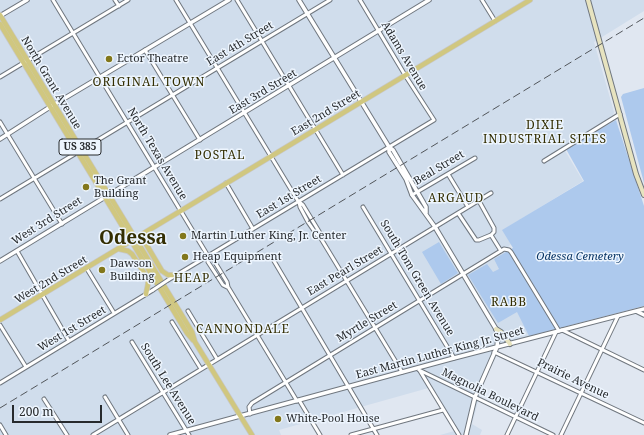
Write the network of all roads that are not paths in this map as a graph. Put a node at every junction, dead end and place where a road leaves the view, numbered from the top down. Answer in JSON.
{"nodes":[{"id":1,"x":27,"y":0,"type":"edge"},
{"id":2,"x":53,"y":0,"type":"edge"},
{"id":3,"x":115,"y":0,"type":"edge"},
{"id":4,"x":128,"y":0,"type":"edge"},
{"id":5,"x":176,"y":0,"type":"edge"},
{"id":6,"x":230,"y":0,"type":"edge"},
{"id":7,"x":237,"y":0,"type":"edge"},
{"id":8,"x":298,"y":0,"type":"edge"},
{"id":9,"x":330,"y":0,"type":"edge"},
{"id":10,"x":360,"y":0,"type":"edge"},
{"id":11,"x":420,"y":0,"type":"edge"},
{"id":12,"x":430,"y":0,"type":"edge"},
{"id":13,"x":482,"y":0,"type":"edge"},
{"id":14,"x":530,"y":0,"type":"edge"},
{"id":15,"x":588,"y":0,"type":"edge"},
{"id":16,"x":423,"y":4,"type":"junction"},
{"id":17,"x":119,"y":6,"type":"junction"},
{"id":18,"x":307,"y":14,"type":"junction"},
{"id":19,"x":0,"y":16,"type":"edge"},
{"id":20,"x":495,"y":21,"type":"junction"},
{"id":21,"x":190,"y":23,"type":"junction"},
{"id":22,"x":0,"y":24,"type":"edge"},
{"id":23,"x":379,"y":32,"type":"junction"},
{"id":24,"x":73,"y":33,"type":"junction"},
{"id":25,"x":262,"y":41,"type":"junction"},
{"id":26,"x":145,"y":50,"type":"junction"},
{"id":27,"x":334,"y":59,"type":"junction"},
{"id":28,"x":25,"y":62,"type":"junction"},
{"id":29,"x":218,"y":68,"type":"junction"},
{"id":30,"x":405,"y":75,"type":"junction"},
{"id":31,"x":0,"y":77,"type":"edge"},
{"id":32,"x":99,"y":77,"type":"junction"},
{"id":33,"x":289,"y":86,"type":"junction"},
{"id":34,"x":173,"y":95,"type":"junction"},
{"id":35,"x":362,"y":102,"type":"junction"},
{"id":36,"x":52,"y":106,"type":"junction"},
{"id":37,"x":245,"y":113,"type":"junction"},
{"id":38,"x":620,"y":114,"type":"junction"},
{"id":39,"x":434,"y":120,"type":"joint"},
{"id":40,"x":0,"y":122,"type":"edge"},
{"id":41,"x":127,"y":123,"type":"junction"},
{"id":42,"x":316,"y":129,"type":"junction"},
{"id":43,"x":8,"y":135,"type":"junction"},
{"id":44,"x":0,"y":140,"type":"edge"},
{"id":45,"x":200,"y":140,"type":"junction"},
{"id":46,"x":389,"y":146,"type":"junction"},
{"id":47,"x":80,"y":151,"type":"junction"},
{"id":48,"x":271,"y":156,"type":"junction"},
{"id":49,"x":475,"y":158,"type":"dead end"},
{"id":50,"x":544,"y":160,"type":"dead end"},
{"id":51,"x":400,"y":166,"type":"junction"},
{"id":52,"x":155,"y":168,"type":"junction"},
{"id":53,"x":448,"y":174,"type":"junction"},
{"id":54,"x":343,"y":175,"type":"junction"},
{"id":55,"x":34,"y":178,"type":"junction"},
{"id":56,"x":226,"y":183,"type":"junction"},
{"id":57,"x":416,"y":192,"type":"junction"},
{"id":58,"x":491,"y":193,"type":"dead end"},
{"id":59,"x":106,"y":195,"type":"junction"},
{"id":60,"x":412,"y":195,"type":"junction"},
{"id":61,"x":644,"y":195,"type":"edge"},
{"id":62,"x":0,"y":199,"type":"edge"},
{"id":63,"x":479,"y":200,"type":"junction"},
{"id":64,"x":298,"y":201,"type":"junction"},
{"id":65,"x":363,"y":207,"type":"dead end"},
{"id":66,"x":468,"y":207,"type":"junction"},
{"id":67,"x":181,"y":211,"type":"junction"},
{"id":68,"x":426,"y":213,"type":"junction"},
{"id":69,"x":458,"y":213,"type":"junction"},
{"id":70,"x":62,"y":224,"type":"junction"},
{"id":71,"x":436,"y":227,"type":"junction"},
{"id":72,"x":253,"y":229,"type":"junction"},
{"id":73,"x":146,"y":233,"type":"junction"},
{"id":74,"x":491,"y":235,"type":"junction"},
{"id":75,"x":133,"y":240,"type":"junction"},
{"id":76,"x":119,"y":249,"type":"junction"},
{"id":77,"x":16,"y":251,"type":"junction"},
{"id":78,"x":501,"y":251,"type":"junction"},
{"id":79,"x":391,"y":254,"type":"junction"},
{"id":80,"x":208,"y":256,"type":"junction"},
{"id":81,"x":0,"y":261,"type":"edge"},
{"id":82,"x":274,"y":261,"type":"dead end"},
{"id":83,"x":87,"y":268,"type":"junction"},
{"id":84,"x":464,"y":274,"type":"junction"},
{"id":85,"x":176,"y":275,"type":"junction"},
{"id":86,"x":347,"y":281,"type":"junction"},
{"id":87,"x":153,"y":290,"type":"joint"},
{"id":88,"x":146,"y":294,"type":"junction"},
{"id":89,"x":43,"y":295,"type":"junction"},
{"id":90,"x":420,"y":300,"type":"junction"},
{"id":91,"x":302,"y":308,"type":"junction"},
{"id":92,"x":644,"y":310,"type":"edge"},
{"id":93,"x":188,"y":311,"type":"dead end"},
{"id":94,"x":636,"y":311,"type":"junction"},
{"id":95,"x":114,"y":313,"type":"junction"},
{"id":96,"x":644,"y":315,"type":"edge"},
{"id":97,"x":618,"y":316,"type":"junction"},
{"id":98,"x":0,"y":320,"type":"edge"},
{"id":99,"x":172,"y":322,"type":"dead end"},
{"id":100,"x":0,"y":325,"type":"edge"},
{"id":101,"x":375,"y":328,"type":"junction"},
{"id":102,"x":496,"y":329,"type":"junction"},
{"id":103,"x":559,"y":331,"type":"junction"},
{"id":104,"x":257,"y":335,"type":"junction"},
{"id":105,"x":69,"y":341,"type":"junction"},
{"id":106,"x":132,"y":342,"type":"dead end"},
{"id":107,"x":510,"y":344,"type":"junction"},
{"id":108,"x":496,"y":347,"type":"junction"},
{"id":109,"x":602,"y":350,"type":"junction"},
{"id":110,"x":494,"y":352,"type":"junction"},
{"id":111,"x":330,"y":355,"type":"junction"},
{"id":112,"x":454,"y":358,"type":"junction"},
{"id":113,"x":217,"y":359,"type":"junction"},
{"id":114,"x":209,"y":364,"type":"junction"},
{"id":115,"x":26,"y":367,"type":"junction"},
{"id":116,"x":201,"y":369,"type":"junction"},
{"id":117,"x":419,"y":369,"type":"junction"},
{"id":118,"x":644,"y":370,"type":"edge"},
{"id":119,"x":402,"y":372,"type":"junction"},
{"id":120,"x":538,"y":372,"type":"junction"},
{"id":121,"x":285,"y":382,"type":"junction"},
{"id":122,"x":0,"y":383,"type":"edge"},
{"id":123,"x":349,"y":386,"type":"junction"},
{"id":124,"x":163,"y":392,"type":"junction"},
{"id":125,"x":581,"y":393,"type":"junction"},
{"id":126,"x":105,"y":397,"type":"dead end"},
{"id":127,"x":475,"y":397,"type":"junction"},
{"id":128,"x":44,"y":399,"type":"dead end"},
{"id":129,"x":298,"y":400,"type":"junction"},
{"id":130,"x":443,"y":410,"type":"junction"},
{"id":131,"x":250,"y":414,"type":"junction"},
{"id":132,"x":240,"y":416,"type":"junction"},
{"id":133,"x":516,"y":417,"type":"junction"},
{"id":134,"x":119,"y":419,"type":"junction"},
{"id":135,"x":644,"y":423,"type":"edge"},
{"id":136,"x":0,"y":425,"type":"edge"},
{"id":137,"x":373,"y":429,"type":"junction"},
{"id":138,"x":187,"y":430,"type":"junction"},
{"id":139,"x":6,"y":435,"type":"edge"},
{"id":140,"x":67,"y":435,"type":"edge"},
{"id":141,"x":93,"y":435,"type":"edge"},
{"id":142,"x":128,"y":435,"type":"edge"},
{"id":143,"x":170,"y":435,"type":"edge"},
{"id":144,"x":190,"y":435,"type":"edge"},
{"id":145,"x":252,"y":435,"type":"edge"},
{"id":146,"x":320,"y":435,"type":"edge"},
{"id":147,"x":351,"y":435,"type":"edge"},
{"id":148,"x":377,"y":435,"type":"edge"},
{"id":149,"x":459,"y":435,"type":"edge"},
{"id":150,"x":466,"y":435,"type":"edge"},
{"id":151,"x":507,"y":435,"type":"edge"},
{"id":152,"x":553,"y":435,"type":"edge"},
{"id":153,"x":561,"y":435,"type":"edge"}],
"edges":[{"from":1,"to":19,"type":"street"},
{"from":2,"to":24,"type":"street","name":"North Texas Avenue"},
{"from":3,"to":17,"type":"street"},
{"from":4,"to":17,"type":"street"},
{"from":5,"to":21,"type":"street"},
{"from":6,"to":21,"type":"street"},
{"from":7,"to":25,"type":"street"},
{"from":8,"to":18,"type":"street"},
{"from":9,"to":18,"type":"street","name":"East 4th Street"},
{"from":10,"to":23,"type":"street","name":"Adams Avenue"},
{"from":11,"to":16,"type":"street"},
{"from":12,"to":16,"type":"street","name":"East 3rd Street"},
{"from":13,"to":20,"type":"street"},
{"from":14,"to":20,"type":"main road","name":"East 2nd Street"},
{"from":15,"to":38,"type":"main road"},
{"from":16,"to":23,"type":"street","name":"East 3rd Street"},
{"from":17,"to":24,"type":"street"},
{"from":18,"to":25,"type":"street","name":"East 4th Street"},
{"from":18,"to":27,"type":"street"},
{"from":19,"to":28,"type":"main road","name":"North Grant Avenue","number":"US 385"},
{"from":20,"to":30,"type":"main road","name":"East 2nd Street"},
{"from":21,"to":26,"type":"street"},
{"from":21,"to":29,"type":"street"},
{"from":22,"to":28,"type":"main road","name":"North Grant Avenue","number":"US 385"},
{"from":23,"to":27,"type":"street","name":"East 3rd Street"},
{"from":23,"to":30,"type":"street","name":"Adams Avenue"},
{"from":24,"to":28,"type":"street"},
{"from":24,"to":32,"type":"street","name":"North Texas Avenue"},
{"from":25,"to":29,"type":"street","name":"East 4th Street"},
{"from":25,"to":33,"type":"street"},
{"from":26,"to":32,"type":"street"},
{"from":26,"to":34,"type":"street"},
{"from":27,"to":33,"type":"street","name":"East 3rd Street"},
{"from":27,"to":35,"type":"street"},
{"from":28,"to":31,"type":"street"},
{"from":28,"to":36,"type":"main road","name":"North Grant Avenue","number":"US 385"},
{"from":29,"to":34,"type":"street","name":"East 4th Street"},
{"from":29,"to":37,"type":"street"},
{"from":30,"to":35,"type":"main road","name":"East 2nd Street"},
{"from":30,"to":39,"type":"street","name":"Adams Avenue"},
{"from":32,"to":36,"type":"street"},
{"from":32,"to":41,"type":"street","name":"North Texas Avenue"},
{"from":33,"to":37,"type":"street","name":"East 3rd Street"},
{"from":33,"to":42,"type":"street"},
{"from":34,"to":41,"type":"street","name":"East 4th Street"},
{"from":34,"to":45,"type":"street"},
{"from":35,"to":42,"type":"main road","name":"East 2nd Street"},
{"from":35,"to":46,"type":"street"},
{"from":36,"to":43,"type":"street"},
{"from":36,"to":47,"type":"main road","name":"North Grant Avenue","number":"US 385"},
{"from":37,"to":45,"type":"street","name":"East 3rd Street"},
{"from":37,"to":48,"type":"street"},
{"from":38,"to":50,"type":"street"},
{"from":38,"to":61,"type":"main road"},
{"from":39,"to":46,"type":"street","name":"East 1st Street"},
{"from":40,"to":43,"type":"street"},
{"from":41,"to":47,"type":"street","name":"East 4th Street"},
{"from":41,"to":52,"type":"street","name":"North Texas Avenue"},
{"from":42,"to":48,"type":"main road","name":"East 2nd Street"},
{"from":42,"to":54,"type":"street"},
{"from":43,"to":44,"type":"street"},
{"from":43,"to":55,"type":"street"},
{"from":45,"to":52,"type":"street","name":"East 3rd Street"},
{"from":46,"to":51,"type":"street"},
{"from":46,"to":54,"type":"street","name":"East 1st Street"},
{"from":47,"to":55,"type":"street","name":"East 4th Street"},
{"from":47,"to":59,"type":"main road","name":"North Grant Avenue","number":"US 385"},
{"from":48,"to":56,"type":"main road","name":"East 2nd Street"},
{"from":48,"to":64,"type":"street"},
{"from":49,"to":53,"type":"street","name":"Beal Street"},
{"from":51,"to":57,"type":"street"},
{"from":51,"to":60,"type":"street"},
{"from":52,"to":59,"type":"street","name":"East 3rd Street"},
{"from":52,"to":67,"type":"street","name":"North Texas Avenue"},
{"from":53,"to":57,"type":"street","name":"Beal Street"},
{"from":53,"to":66,"type":"street"},
{"from":54,"to":64,"type":"street","name":"East 1st Street"},
{"from":55,"to":62,"type":"street","name":"East 4th Street"},
{"from":55,"to":70,"type":"street"},
{"from":56,"to":67,"type":"main road","name":"East 2nd Street"},
{"from":56,"to":72,"type":"street"},
{"from":57,"to":60,"type":"street","name":"Beal Street"},
{"from":57,"to":68,"type":"street"},
{"from":58,"to":63,"type":"street","name":"East Pearl Street"},
{"from":59,"to":70,"type":"street","name":"West 3rd Street"},
{"from":59,"to":75,"type":"main road","name":"North Grant Avenue","number":"US 385"},
{"from":60,"to":68,"type":"street"},
{"from":63,"to":66,"type":"street","name":"East Pearl Street"},
{"from":63,"to":74,"type":"street"},
{"from":64,"to":72,"type":"street","name":"East 1st Street"},
{"from":64,"to":86,"type":"street"},
{"from":65,"to":79,"type":"street","name":"South Tom Green Avenue"},
{"from":66,"to":69,"type":"street","name":"East Pearl Street"},
{"from":67,"to":73,"type":"main road","name":"East 2nd Street"},
{"from":67,"to":80,"type":"street","name":"North Texas Avenue"},
{"from":68,"to":71,"type":"street"},
{"from":69,"to":71,"type":"street","name":"East Pearl Street"},
{"from":69,"to":74,"type":"street"},
{"from":70,"to":77,"type":"street","name":"West 3rd Street"},
{"from":71,"to":79,"type":"street","name":"East Pearl Street"},
{"from":71,"to":84,"type":"street"},
{"from":72,"to":80,"type":"street","name":"East 1st Street"},
{"from":73,"to":75,"type":"main road","name":"East 2nd Street"},
{"from":73,"to":85,"type":"main road"},
{"from":74,"to":78,"type":"street"},
{"from":75,"to":76,"type":"main road","name":"West 2nd Street"},
{"from":75,"to":114,"type":"main road","name":"North Grant Avenue","number":"US 385"},
{"from":76,"to":83,"type":"main road","name":"West 2nd Street"},
{"from":76,"to":88,"type":"main road"},
{"from":77,"to":81,"type":"street","name":"West 3rd Street"},
{"from":77,"to":89,"type":"street"},
{"from":78,"to":84,"type":"street","name":"Myrtle Street"},
{"from":78,"to":103,"type":"street"},
{"from":79,"to":86,"type":"street","name":"East Pearl Street"},
{"from":79,"to":90,"type":"street","name":"South Tom Green Avenue"},
{"from":80,"to":85,"type":"street","name":"East 1st Street"},
{"from":80,"to":104,"type":"street","name":"North Texas Avenue"},
{"from":82,"to":91,"type":"street"},
{"from":83,"to":89,"type":"main road","name":"West 2nd Street"},
{"from":83,"to":95,"type":"street"},
{"from":84,"to":90,"type":"street","name":"Myrtle Street"},
{"from":84,"to":102,"type":"street"},
{"from":85,"to":87,"type":"street","name":"East 1st Street","bridge":true},
{"from":86,"to":91,"type":"street","name":"East Pearl Street"},
{"from":86,"to":101,"type":"street"},
{"from":87,"to":88,"type":"street","name":"West 1st Street"},
{"from":88,"to":95,"type":"street","name":"West 1st Street"},
{"from":89,"to":98,"type":"main road","name":"West 2nd Street"},
{"from":89,"to":105,"type":"street"},
{"from":90,"to":101,"type":"street","name":"Myrtle Street"},
{"from":90,"to":112,"type":"street","name":"South Tom Green Avenue"},
{"from":91,"to":104,"type":"street","name":"East Pearl Street"},
{"from":91,"to":111,"type":"street"},
{"from":92,"to":94,"type":"street","name":"East Martin Luther King Jr. Street"},
{"from":93,"to":113,"type":"street"},
{"from":94,"to":96,"type":"street"},
{"from":94,"to":97,"type":"street","name":"East Martin Luther King Jr. Street"},
{"from":95,"to":105,"type":"street","name":"West 1st Street"},
{"from":97,"to":103,"type":"street","name":"East Martin Luther King Jr. Street"},
{"from":97,"to":109,"type":"street"},
{"from":99,"to":116,"type":"street"},
{"from":100,"to":115,"type":"street"},
{"from":101,"to":111,"type":"street","name":"Myrtle Street"},
{"from":101,"to":119,"type":"street"},
{"from":102,"to":107,"type":"main road"},
{"from":102,"to":108,"type":"street"},
{"from":103,"to":107,"type":"street","name":"East Martin Luther King Jr. Street"},
{"from":103,"to":109,"type":"street"},
{"from":103,"to":120,"type":"street"},
{"from":104,"to":113,"type":"street","name":"East Pearl Street"},
{"from":104,"to":121,"type":"street","name":"North Texas Avenue"},
{"from":105,"to":115,"type":"street","name":"West 1st Street"},
{"from":106,"to":124,"type":"street","name":"South Lee Avenue"},
{"from":107,"to":108,"type":"street","name":"East Martin Luther King Jr. Street"},
{"from":108,"to":110,"type":"street"},
{"from":108,"to":112,"type":"street","name":"East Martin Luther King Jr. Street"},
{"from":109,"to":118,"type":"street"},
{"from":109,"to":125,"type":"street"},
{"from":110,"to":120,"type":"street","name":"Prairie Avenue"},
{"from":110,"to":127,"type":"street"},
{"from":111,"to":121,"type":"street","name":"Myrtle Street"},
{"from":111,"to":123,"type":"street"},
{"from":112,"to":117,"type":"street","name":"East Martin Luther King Jr. Street"},
{"from":113,"to":114,"type":"street","name":"East Pearl Street"},
{"from":114,"to":116,"type":"street","name":"East Pearl Street"},
{"from":114,"to":132,"type":"main road","number":"US 385"},
{"from":115,"to":122,"type":"street","name":"West 1st Street"},
{"from":116,"to":124,"type":"street","name":"East Pearl Street"},
{"from":117,"to":119,"type":"street","name":"East Martin Luther King Jr. Street"},
{"from":117,"to":127,"type":"street","name":"Magnolia Boulevard"},
{"from":117,"to":130,"type":"street"},
{"from":119,"to":123,"type":"street","name":"East Martin Luther King Jr. Street"},
{"from":120,"to":125,"type":"street","name":"Prairie Avenue"},
{"from":120,"to":133,"type":"street"},
{"from":121,"to":129,"type":"street","name":"North Texas Avenue"},
{"from":121,"to":131,"type":"street","name":"Myrtle Street"},
{"from":123,"to":129,"type":"street","name":"East Martin Luther King Jr. Street"},
{"from":123,"to":137,"type":"street"},
{"from":124,"to":134,"type":"street","name":"East Pearl Street"},
{"from":124,"to":138,"type":"street","name":"South Lee Avenue"},
{"from":125,"to":135,"type":"street","name":"Prairie Avenue"},
{"from":125,"to":153,"type":"street"},
{"from":126,"to":134,"type":"street"},
{"from":127,"to":133,"type":"street","name":"Magnolia Boulevard"},
{"from":127,"to":150,"type":"street"},
{"from":128,"to":140,"type":"street"},
{"from":129,"to":131,"type":"street","name":"East Martin Luther King Jr. Street"},
{"from":129,"to":146,"type":"street","name":"North Texas Avenue"},
{"from":130,"to":137,"type":"street"},
{"from":130,"to":149,"type":"street"},
{"from":131,"to":132,"type":"street","name":"East Martin Luther King Jr. Street"},
{"from":132,"to":138,"type":"street","name":"East Martin Luther King Jr. Street"},
{"from":132,"to":145,"type":"main road","number":"US 385"},
{"from":133,"to":151,"type":"street"},
{"from":133,"to":152,"type":"street","name":"Magnolia Boulevard"},
{"from":134,"to":141,"type":"street","name":"East Pearl Street"},
{"from":134,"to":142,"type":"street"},
{"from":136,"to":139,"type":"street"},
{"from":137,"to":147,"type":"street"},
{"from":137,"to":148,"type":"street"},
{"from":138,"to":143,"type":"street","name":"East Martin Luther King Jr. Street"},
{"from":138,"to":144,"type":"street","name":"South Lee Avenue"}]}
